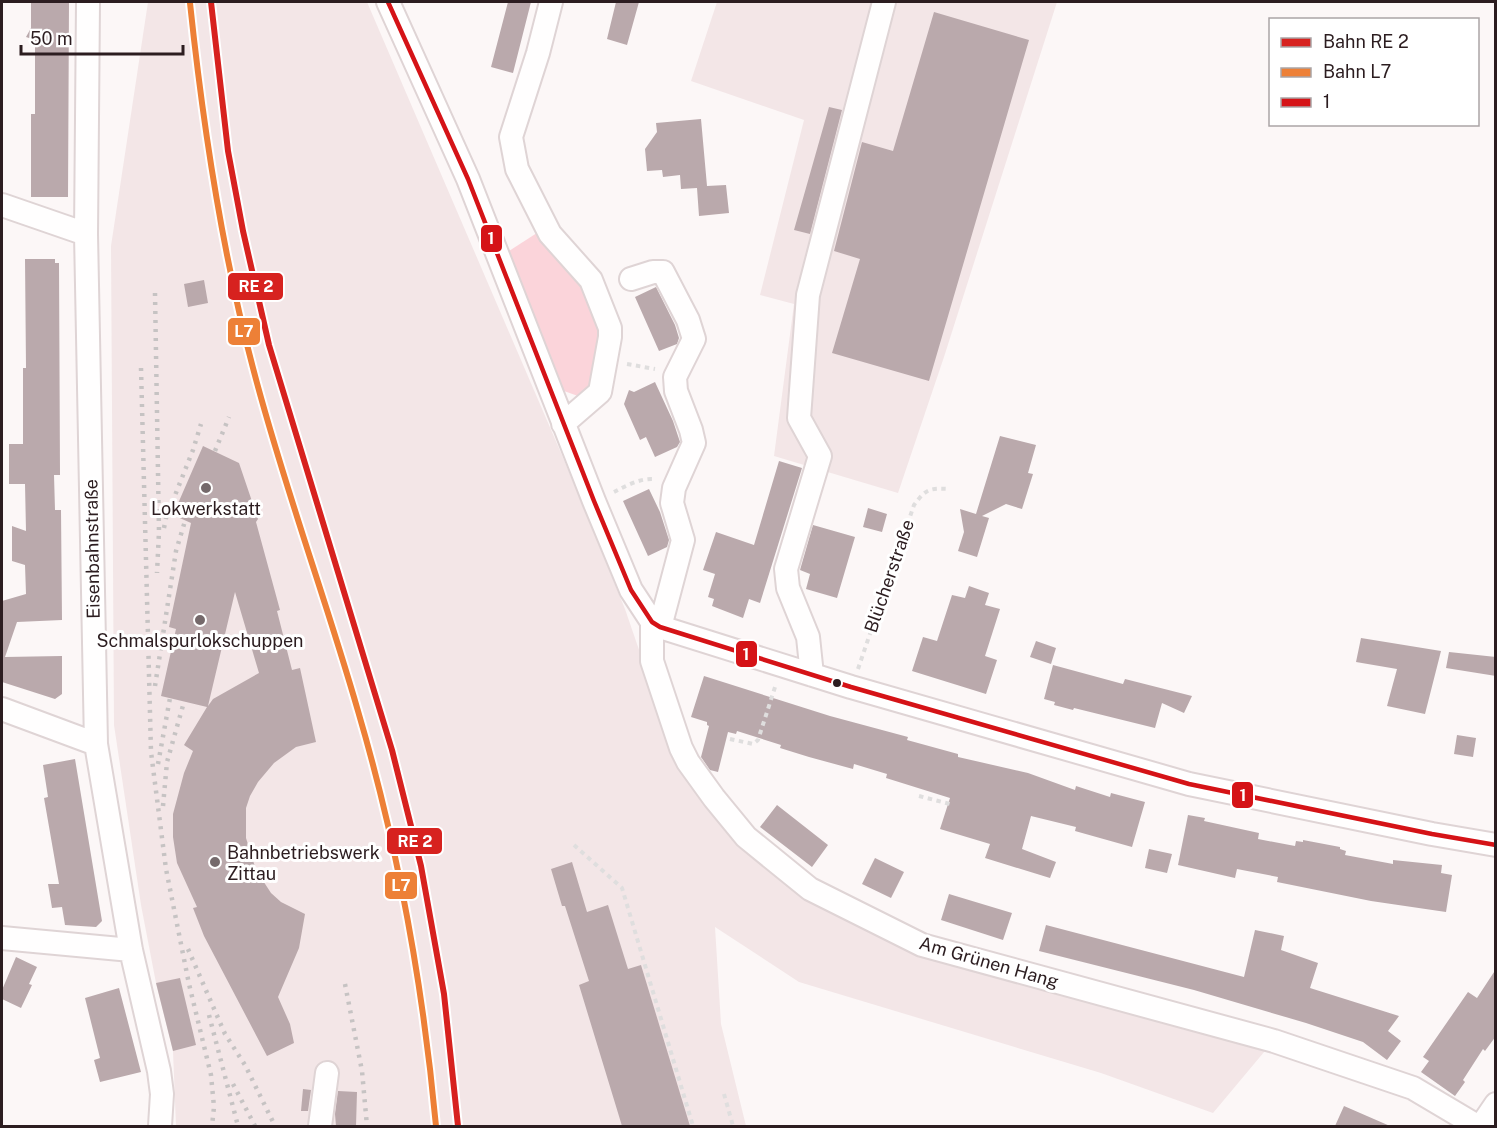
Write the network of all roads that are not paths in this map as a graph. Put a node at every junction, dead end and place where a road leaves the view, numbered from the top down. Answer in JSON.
{"nodes":[{"id":1,"x":88,"y":2,"type":"edge"},
{"id":2,"x":388,"y":2,"type":"edge"},
{"id":3,"x":551,"y":2,"type":"edge"},
{"id":4,"x":884,"y":2,"type":"edge"},
{"id":5,"x":2,"y":205,"type":"edge"},
{"id":6,"x":86,"y":234,"type":"junction"},
{"id":7,"x":631,"y":279,"type":"dead end"},
{"id":8,"x":563,"y":424,"type":"junction"},
{"id":9,"x":656,"y":624,"type":"junction"},
{"id":10,"x":812,"y":675,"type":"junction"},
{"id":11,"x":2,"y":710,"type":"edge"},
{"id":12,"x":96,"y":744,"type":"junction"},
{"id":13,"x":1496,"y":844,"type":"edge"},
{"id":14,"x":2,"y":938,"type":"edge"},
{"id":15,"x":131,"y":950,"type":"junction"},
{"id":16,"x":327,"y":1072,"type":"dead end"},
{"id":17,"x":1496,"y":1104,"type":"edge"},
{"id":18,"x":160,"y":1126,"type":"edge"},
{"id":19,"x":320,"y":1126,"type":"edge"},
{"id":20,"x":1479,"y":1126,"type":"edge"}],
"edges":[{"from":1,"to":6,"type":"street","name":"Eisenbahnstraße"},
{"from":2,"to":8,"type":"street"},
{"from":3,"to":8,"type":"street"},
{"from":4,"to":10,"type":"street"},
{"from":5,"to":6,"type":"street"},
{"from":6,"to":12,"type":"street","name":"Eisenbahnstraße"},
{"from":7,"to":9,"type":"street","name":"Am Grünen Hang"},
{"from":8,"to":9,"type":"street"},
{"from":9,"to":10,"type":"street"},
{"from":9,"to":20,"type":"street","name":"Am Grünen Hang"},
{"from":10,"to":13,"type":"street"},
{"from":11,"to":12,"type":"street"},
{"from":12,"to":15,"type":"street","name":"Eisenbahnstraße"},
{"from":14,"to":15,"type":"street"},
{"from":15,"to":18,"type":"street","name":"Eisenbahnstraße"},
{"from":16,"to":19,"type":"street"},
{"from":17,"to":20,"type":"street"}]}
